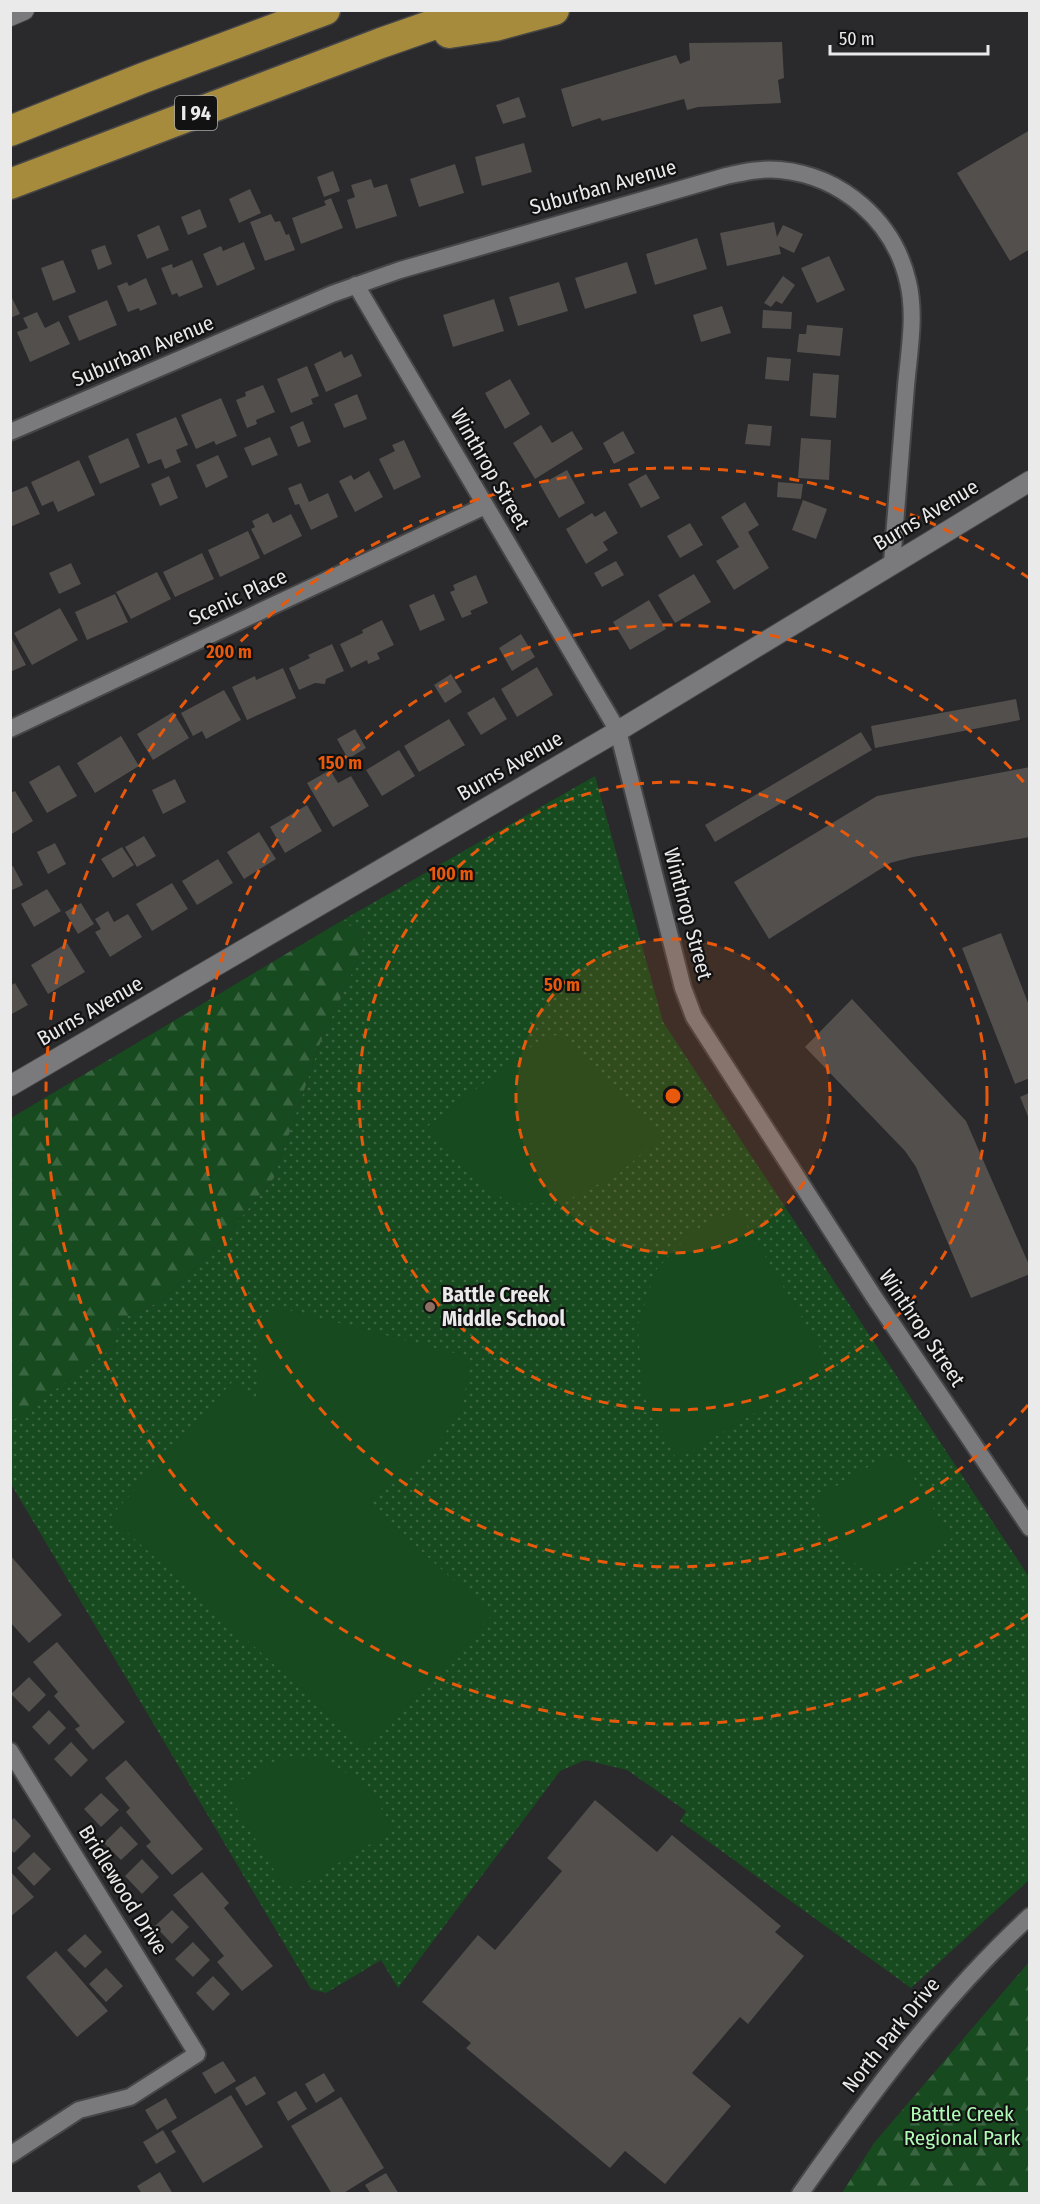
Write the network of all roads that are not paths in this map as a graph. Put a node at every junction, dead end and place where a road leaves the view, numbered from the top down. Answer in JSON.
{"nodes":[{"id":1,"x":24,"y":10,"type":"edge"},
{"id":2,"x":284,"y":10,"type":"edge"},
{"id":3,"x":325,"y":10,"type":"edge"},
{"id":4,"x":475,"y":10,"type":"edge"},
{"id":5,"x":554,"y":10,"type":"edge"},
{"id":6,"x":10,"y":16,"type":"edge"},
{"id":7,"x":381,"y":43,"type":"junction"},
{"id":8,"x":144,"y":78,"type":"junction"},
{"id":9,"x":10,"y":131,"type":"edge"},
{"id":10,"x":10,"y":184,"type":"edge"},
{"id":11,"x":356,"y":285,"type":"junction"},
{"id":12,"x":10,"y":432,"type":"edge"},
{"id":13,"x":1029,"y":481,"type":"edge"},
{"id":14,"x":485,"y":506,"type":"junction"},
{"id":15,"x":892,"y":563,"type":"junction"},
{"id":16,"x":10,"y":729,"type":"edge"},
{"id":17,"x":618,"y":730,"type":"junction"},
{"id":18,"x":10,"y":1086,"type":"edge"},
{"id":19,"x":1029,"y":1528,"type":"edge"},
{"id":20,"x":10,"y":1750,"type":"edge"},
{"id":21,"x":1029,"y":1916,"type":"edge"},
{"id":22,"x":10,"y":2155,"type":"edge"},
{"id":23,"x":800,"y":2193,"type":"edge"}],
"edges":[{"from":1,"to":6,"type":"street"},
{"from":2,"to":8,"type":"highway"},
{"from":3,"to":8,"type":"highway","number":"I 94"},
{"from":4,"to":7,"type":"highway","number":"I 94"},
{"from":5,"to":7,"type":"highway"},
{"from":7,"to":10,"type":"highway","number":"I 94"},
{"from":8,"to":9,"type":"highway","number":"I 94"},
{"from":11,"to":12,"type":"street","name":"Suburban Avenue"},
{"from":11,"to":14,"type":"street","name":"Winthrop Street"},
{"from":11,"to":15,"type":"street","name":"Suburban Avenue"},
{"from":13,"to":15,"type":"street","name":"Burns Avenue"},
{"from":14,"to":16,"type":"street","name":"Scenic Place"},
{"from":14,"to":17,"type":"street","name":"Winthrop Street"},
{"from":15,"to":17,"type":"street","name":"Burns Avenue"},
{"from":17,"to":18,"type":"street","name":"Burns Avenue"},
{"from":17,"to":19,"type":"street","name":"Winthrop Street"},
{"from":20,"to":22,"type":"street","name":"Bridlewood Drive"},
{"from":21,"to":23,"type":"street","name":"North Park Drive"}]}
